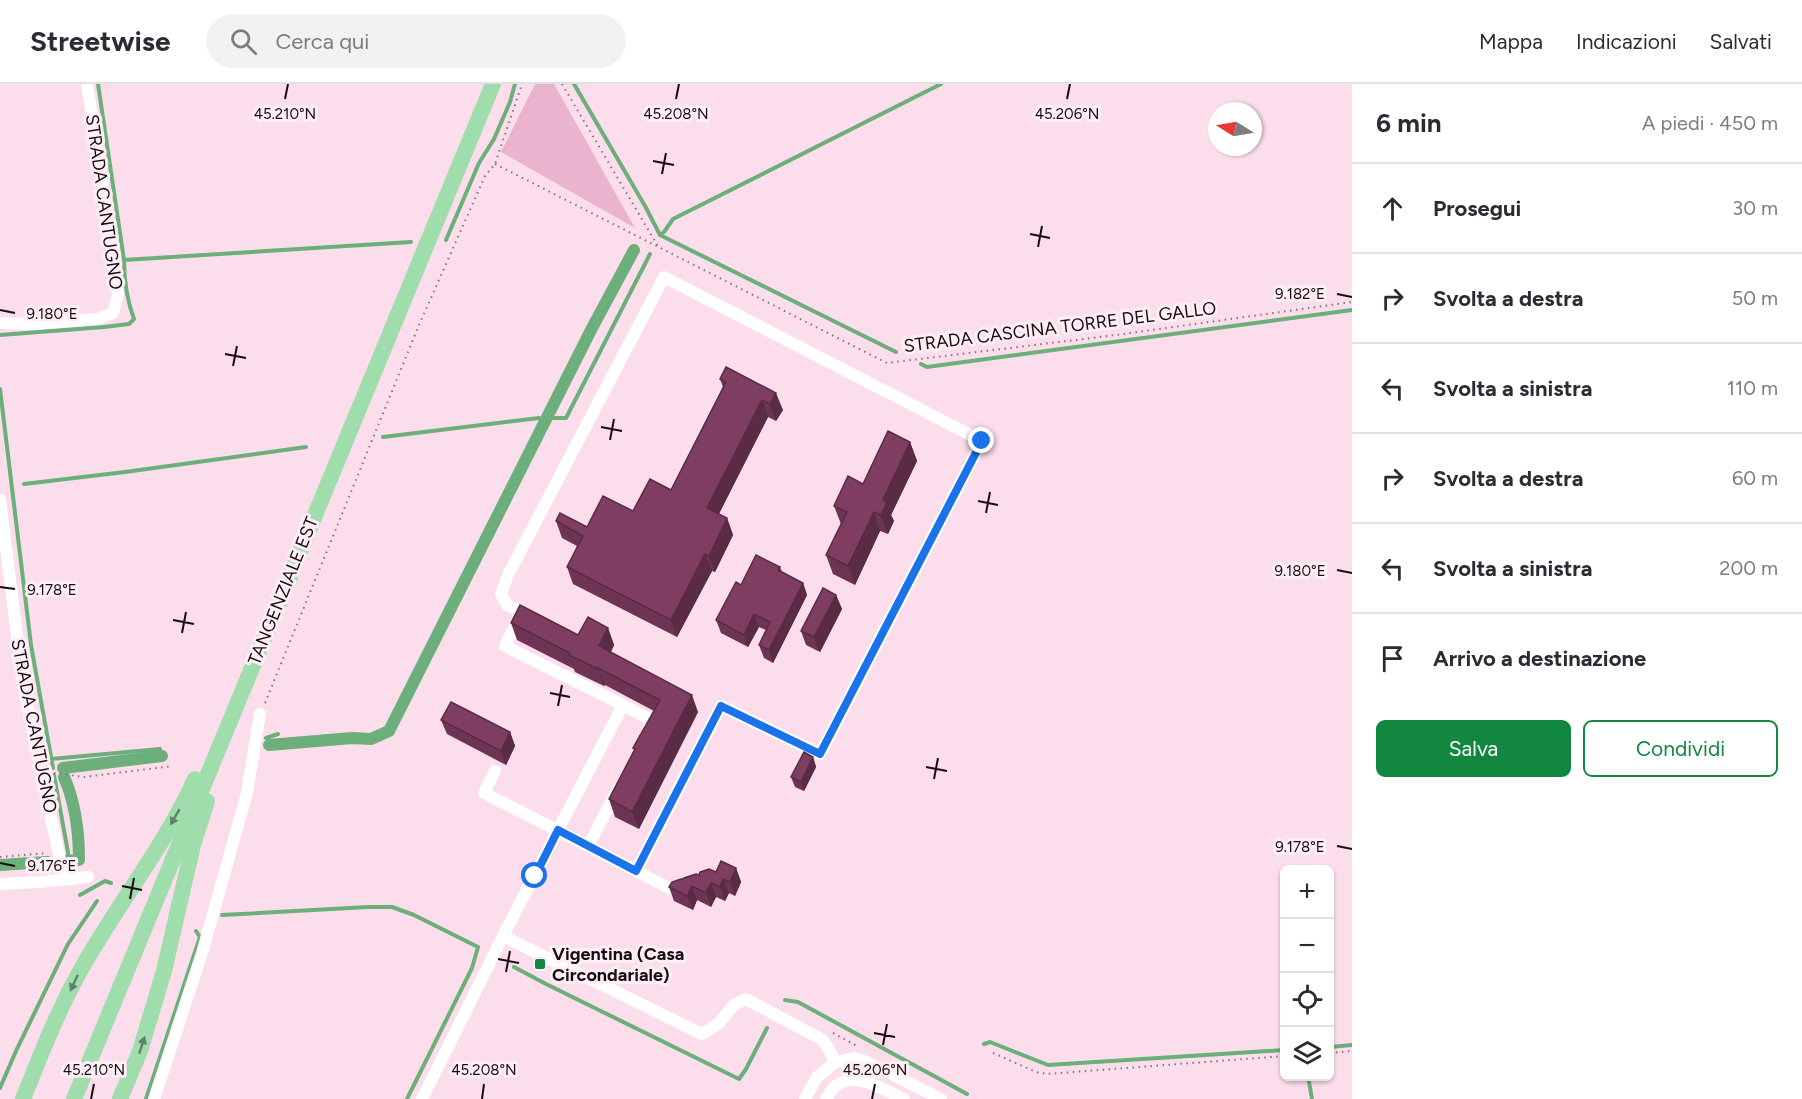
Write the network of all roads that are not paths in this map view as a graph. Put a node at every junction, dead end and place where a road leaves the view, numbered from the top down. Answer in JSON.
{"nodes":[{"id":1,"x":87,"y":84,"type":"edge"},
{"id":2,"x":493,"y":84,"type":"edge"},
{"id":3,"x":0,"y":323,"type":"edge"},
{"id":4,"x":0,"y":500,"type":"edge"},
{"id":5,"x":250,"y":672,"type":"junction"},
{"id":6,"x":623,"y":705,"type":"junction"},
{"id":7,"x":260,"y":714,"type":"road end"},
{"id":8,"x":642,"y":742,"type":"edge"},
{"id":9,"x":495,"y":771,"type":"dead end"},
{"id":10,"x":626,"y":773,"type":"edge"},
{"id":11,"x":558,"y":830,"type":"junction"},
{"id":12,"x":588,"y":846,"type":"junction"},
{"id":13,"x":636,"y":871,"type":"junction"},
{"id":14,"x":88,"y":877,"type":"dead end"},
{"id":15,"x":64,"y":879,"type":"junction"},
{"id":16,"x":693,"y":882,"type":"edge"},
{"id":17,"x":0,"y":884,"type":"edge"},
{"id":18,"x":503,"y":936,"type":"junction"},
{"id":19,"x":836,"y":1062,"type":"junction"},
{"id":20,"x":23,"y":1099,"type":"edge"},
{"id":21,"x":74,"y":1099,"type":"edge"},
{"id":22,"x":120,"y":1099,"type":"edge"},
{"id":23,"x":154,"y":1099,"type":"edge"},
{"id":24,"x":422,"y":1099,"type":"edge"},
{"id":25,"x":805,"y":1099,"type":"edge"},
{"id":26,"x":826,"y":1099,"type":"edge"},
{"id":27,"x":904,"y":1099,"type":"edge"},
{"id":28,"x":941,"y":1099,"type":"edge"}],
"edges":[{"from":1,"to":3,"type":"street","name":"STRADA CANTUGNO"},
{"from":2,"to":5,"type":"highway","name":"TANGENZIALE EST"},
{"from":4,"to":15,"type":"street","name":"STRADA CANTUGNO"},
{"from":5,"to":20,"type":"highway","one_way":true},
{"from":5,"to":21,"type":"highway","name":"TANGENZIALE EST"},
{"from":22,"to":5,"type":"highway","one_way":true},
{"from":6,"to":8,"type":"street"},
{"from":6,"to":11,"type":"street"},
{"from":6,"to":13,"type":"street"},
{"from":7,"to":23,"type":"street"},
{"from":9,"to":11,"type":"street"},
{"from":10,"to":12,"type":"street"},
{"from":11,"to":12,"type":"street"},
{"from":11,"to":18,"type":"street"},
{"from":12,"to":13,"type":"street"},
{"from":13,"to":16,"type":"street"},
{"from":14,"to":15,"type":"street"},
{"from":15,"to":17,"type":"street"},
{"from":18,"to":19,"type":"street"},
{"from":18,"to":24,"type":"street"},
{"from":19,"to":25,"type":"street"},
{"from":19,"to":28,"type":"street"},
{"from":26,"to":27,"type":"street"}]}
